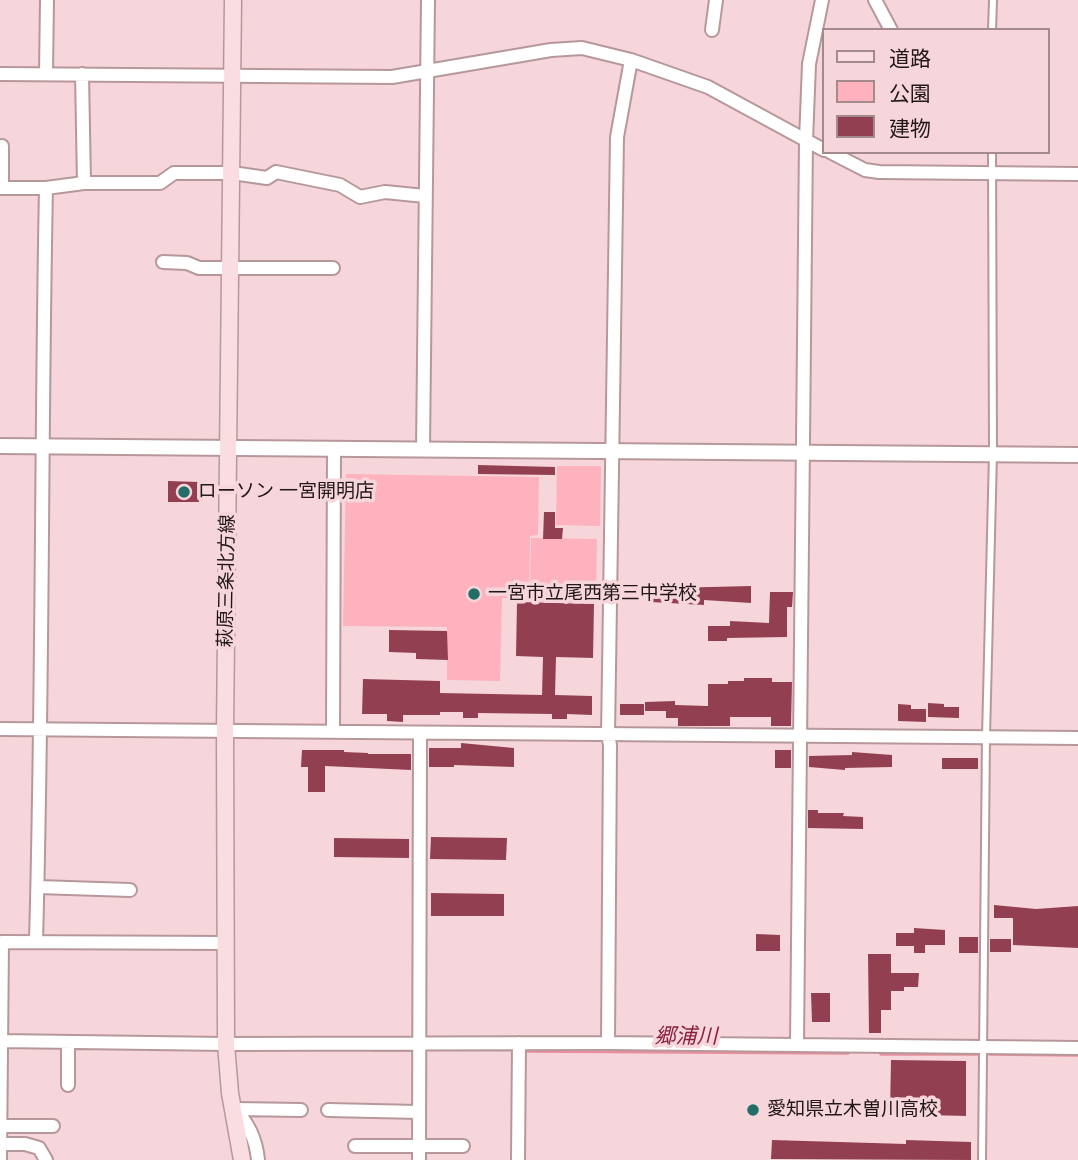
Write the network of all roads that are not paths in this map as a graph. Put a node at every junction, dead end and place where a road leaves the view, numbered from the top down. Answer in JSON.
{"nodes":[{"id":1,"x":47,"y":0,"type":"edge"},
{"id":2,"x":233,"y":0,"type":"edge"},
{"id":3,"x":428,"y":0,"type":"edge"},
{"id":4,"x":716,"y":0,"type":"edge"},
{"id":5,"x":822,"y":0,"type":"edge"},
{"id":6,"x":875,"y":0,"type":"edge"},
{"id":7,"x":993,"y":0,"type":"edge"},
{"id":8,"x":890,"y":28,"type":"edge"},
{"id":9,"x":992,"y":28,"type":"edge"},
{"id":10,"x":712,"y":30,"type":"dead end"},
{"id":11,"x":631,"y":60,"type":"junction"},
{"id":12,"x":428,"y":72,"type":"junction"},
{"id":13,"x":0,"y":74,"type":"edge"},
{"id":14,"x":46,"y":74,"type":"junction"},
{"id":15,"x":82,"y":74,"type":"junction"},
{"id":16,"x":232,"y":76,"type":"junction"},
{"id":17,"x":806,"y":141,"type":"junction"},
{"id":18,"x":2,"y":146,"type":"dead end"},
{"id":19,"x":822,"y":149,"type":"edge"},
{"id":20,"x":834,"y":154,"type":"edge"},
{"id":21,"x":992,"y":154,"type":"edge"},
{"id":22,"x":232,"y":173,"type":"junction"},
{"id":23,"x":992,"y":173,"type":"junction"},
{"id":24,"x":1078,"y":174,"type":"edge"},
{"id":25,"x":84,"y":183,"type":"junction"},
{"id":26,"x":1,"y":188,"type":"edge"},
{"id":27,"x":46,"y":188,"type":"junction"},
{"id":28,"x":425,"y":196,"type":"junction"},
{"id":29,"x":163,"y":262,"type":"dead end"},
{"id":30,"x":230,"y":268,"type":"junction"},
{"id":31,"x":333,"y":268,"type":"dead end"},
{"id":32,"x":0,"y":446,"type":"edge"},
{"id":33,"x":41,"y":446,"type":"junction"},
{"id":34,"x":228,"y":447,"type":"junction"},
{"id":35,"x":334,"y":449,"type":"junction"},
{"id":36,"x":424,"y":449,"type":"junction"},
{"id":37,"x":611,"y":451,"type":"junction"},
{"id":38,"x":802,"y":453,"type":"junction"},
{"id":39,"x":993,"y":454,"type":"junction"},
{"id":40,"x":1078,"y":455,"type":"edge"},
{"id":41,"x":0,"y":729,"type":"edge"},
{"id":42,"x":38,"y":729,"type":"junction"},
{"id":43,"x":225,"y":730,"type":"junction"},
{"id":44,"x":333,"y":732,"type":"junction"},
{"id":45,"x":420,"y":733,"type":"junction"},
{"id":46,"x":608,"y":735,"type":"junction"},
{"id":47,"x":800,"y":735,"type":"junction"},
{"id":48,"x":986,"y":737,"type":"junction"},
{"id":49,"x":1078,"y":738,"type":"edge"},
{"id":50,"x":38,"y":887,"type":"junction"},
{"id":51,"x":130,"y":890,"type":"dead end"},
{"id":52,"x":1,"y":935,"type":"edge"},
{"id":53,"x":36,"y":941,"type":"junction"},
{"id":54,"x":226,"y":943,"type":"junction"},
{"id":55,"x":0,"y":1041,"type":"edge"},
{"id":56,"x":68,"y":1043,"type":"junction"},
{"id":57,"x":419,"y":1043,"type":"junction"},
{"id":58,"x":519,"y":1043,"type":"junction"},
{"id":59,"x":608,"y":1043,"type":"junction"},
{"id":60,"x":226,"y":1044,"type":"junction"},
{"id":61,"x":797,"y":1044,"type":"junction"},
{"id":62,"x":983,"y":1047,"type":"junction"},
{"id":63,"x":1078,"y":1048,"type":"edge"},
{"id":64,"x":68,"y":1086,"type":"dead end"},
{"id":65,"x":234,"y":1109,"type":"junction"},
{"id":66,"x":301,"y":1110,"type":"dead end"},
{"id":67,"x":328,"y":1110,"type":"dead end"},
{"id":68,"x":419,"y":1112,"type":"junction"},
{"id":69,"x":0,"y":1126,"type":"edge"},
{"id":70,"x":53,"y":1126,"type":"dead end"},
{"id":71,"x":0,"y":1144,"type":"edge"},
{"id":72,"x":355,"y":1146,"type":"dead end"},
{"id":73,"x":463,"y":1146,"type":"dead end"},
{"id":74,"x":419,"y":1153,"type":"edge"},
{"id":75,"x":0,"y":1160,"type":"edge"},
{"id":76,"x":46,"y":1160,"type":"edge"},
{"id":77,"x":242,"y":1160,"type":"edge"},
{"id":78,"x":258,"y":1160,"type":"edge"},
{"id":79,"x":518,"y":1160,"type":"edge"},
{"id":80,"x":982,"y":1160,"type":"edge"}],
"edges":[{"from":1,"to":14,"type":"street"},
{"from":2,"to":16,"type":"main road","name":"萩原三条北方線"},
{"from":3,"to":12,"type":"street"},
{"from":4,"to":10,"type":"street"},
{"from":5,"to":17,"type":"street"},
{"from":6,"to":8,"type":"street"},
{"from":7,"to":9,"type":"lane"},
{"from":11,"to":12,"type":"street"},
{"from":11,"to":17,"type":"street"},
{"from":11,"to":37,"type":"street"},
{"from":12,"to":16,"type":"street"},
{"from":12,"to":28,"type":"street"},
{"from":13,"to":14,"type":"street"},
{"from":14,"to":15,"type":"street"},
{"from":15,"to":16,"type":"street"},
{"from":15,"to":25,"type":"street"},
{"from":16,"to":22,"type":"main road","name":"萩原三条北方線"},
{"from":17,"to":19,"type":"street"},
{"from":17,"to":38,"type":"street"},
{"from":18,"to":26,"type":"street"},
{"from":20,"to":23,"type":"street"},
{"from":21,"to":23,"type":"lane"},
{"from":22,"to":25,"type":"street"},
{"from":22,"to":28,"type":"street"},
{"from":22,"to":30,"type":"main road","name":"萩原三条北方線"},
{"from":23,"to":24,"type":"street"},
{"from":23,"to":39,"type":"lane"},
{"from":25,"to":27,"type":"street"},
{"from":26,"to":27,"type":"street"},
{"from":27,"to":33,"type":"street"},
{"from":28,"to":36,"type":"street"},
{"from":29,"to":30,"type":"street"},
{"from":30,"to":31,"type":"street"},
{"from":30,"to":34,"type":"main road","name":"萩原三条北方線"},
{"from":32,"to":33,"type":"street"},
{"from":33,"to":34,"type":"street"},
{"from":33,"to":42,"type":"street"},
{"from":34,"to":35,"type":"street"},
{"from":34,"to":43,"type":"main road","name":"萩原三条北方線"},
{"from":35,"to":36,"type":"street"},
{"from":35,"to":44,"type":"street"},
{"from":36,"to":37,"type":"street"},
{"from":37,"to":38,"type":"street"},
{"from":37,"to":46,"type":"street"},
{"from":38,"to":39,"type":"street"},
{"from":38,"to":47,"type":"street"},
{"from":39,"to":40,"type":"street"},
{"from":39,"to":48,"type":"lane"},
{"from":41,"to":42,"type":"street"},
{"from":42,"to":43,"type":"street"},
{"from":42,"to":50,"type":"street"},
{"from":43,"to":44,"type":"street"},
{"from":43,"to":54,"type":"main road","name":"萩原三条北方線"},
{"from":44,"to":45,"type":"street"},
{"from":45,"to":46,"type":"street"},
{"from":45,"to":57,"type":"street"},
{"from":46,"to":47,"type":"street"},
{"from":46,"to":59,"type":"street"},
{"from":47,"to":48,"type":"street"},
{"from":47,"to":61,"type":"street"},
{"from":48,"to":49,"type":"street"},
{"from":48,"to":62,"type":"lane"},
{"from":50,"to":51,"type":"street"},
{"from":50,"to":53,"type":"street"},
{"from":52,"to":53,"type":"street"},
{"from":52,"to":55,"type":"street"},
{"from":53,"to":54,"type":"street"},
{"from":54,"to":60,"type":"main road","name":"萩原三条北方線"},
{"from":55,"to":56,"type":"street"},
{"from":55,"to":69,"type":"street"},
{"from":56,"to":60,"type":"street"},
{"from":56,"to":64,"type":"street"},
{"from":57,"to":58,"type":"street"},
{"from":57,"to":60,"type":"street"},
{"from":57,"to":68,"type":"street"},
{"from":58,"to":59,"type":"street"},
{"from":58,"to":79,"type":"street"},
{"from":59,"to":61,"type":"street"},
{"from":60,"to":65,"type":"main road","name":"萩原三条北方線"},
{"from":61,"to":62,"type":"street"},
{"from":62,"to":63,"type":"street"},
{"from":62,"to":80,"type":"lane"},
{"from":65,"to":66,"type":"street"},
{"from":65,"to":77,"type":"main road","name":"萩原三条北方線"},
{"from":65,"to":78,"type":"street"},
{"from":67,"to":68,"type":"street"},
{"from":68,"to":74,"type":"street"},
{"from":69,"to":70,"type":"street"},
{"from":69,"to":71,"type":"street"},
{"from":71,"to":75,"type":"street"},
{"from":71,"to":76,"type":"street"},
{"from":72,"to":74,"type":"street"},
{"from":73,"to":74,"type":"street"}]}
